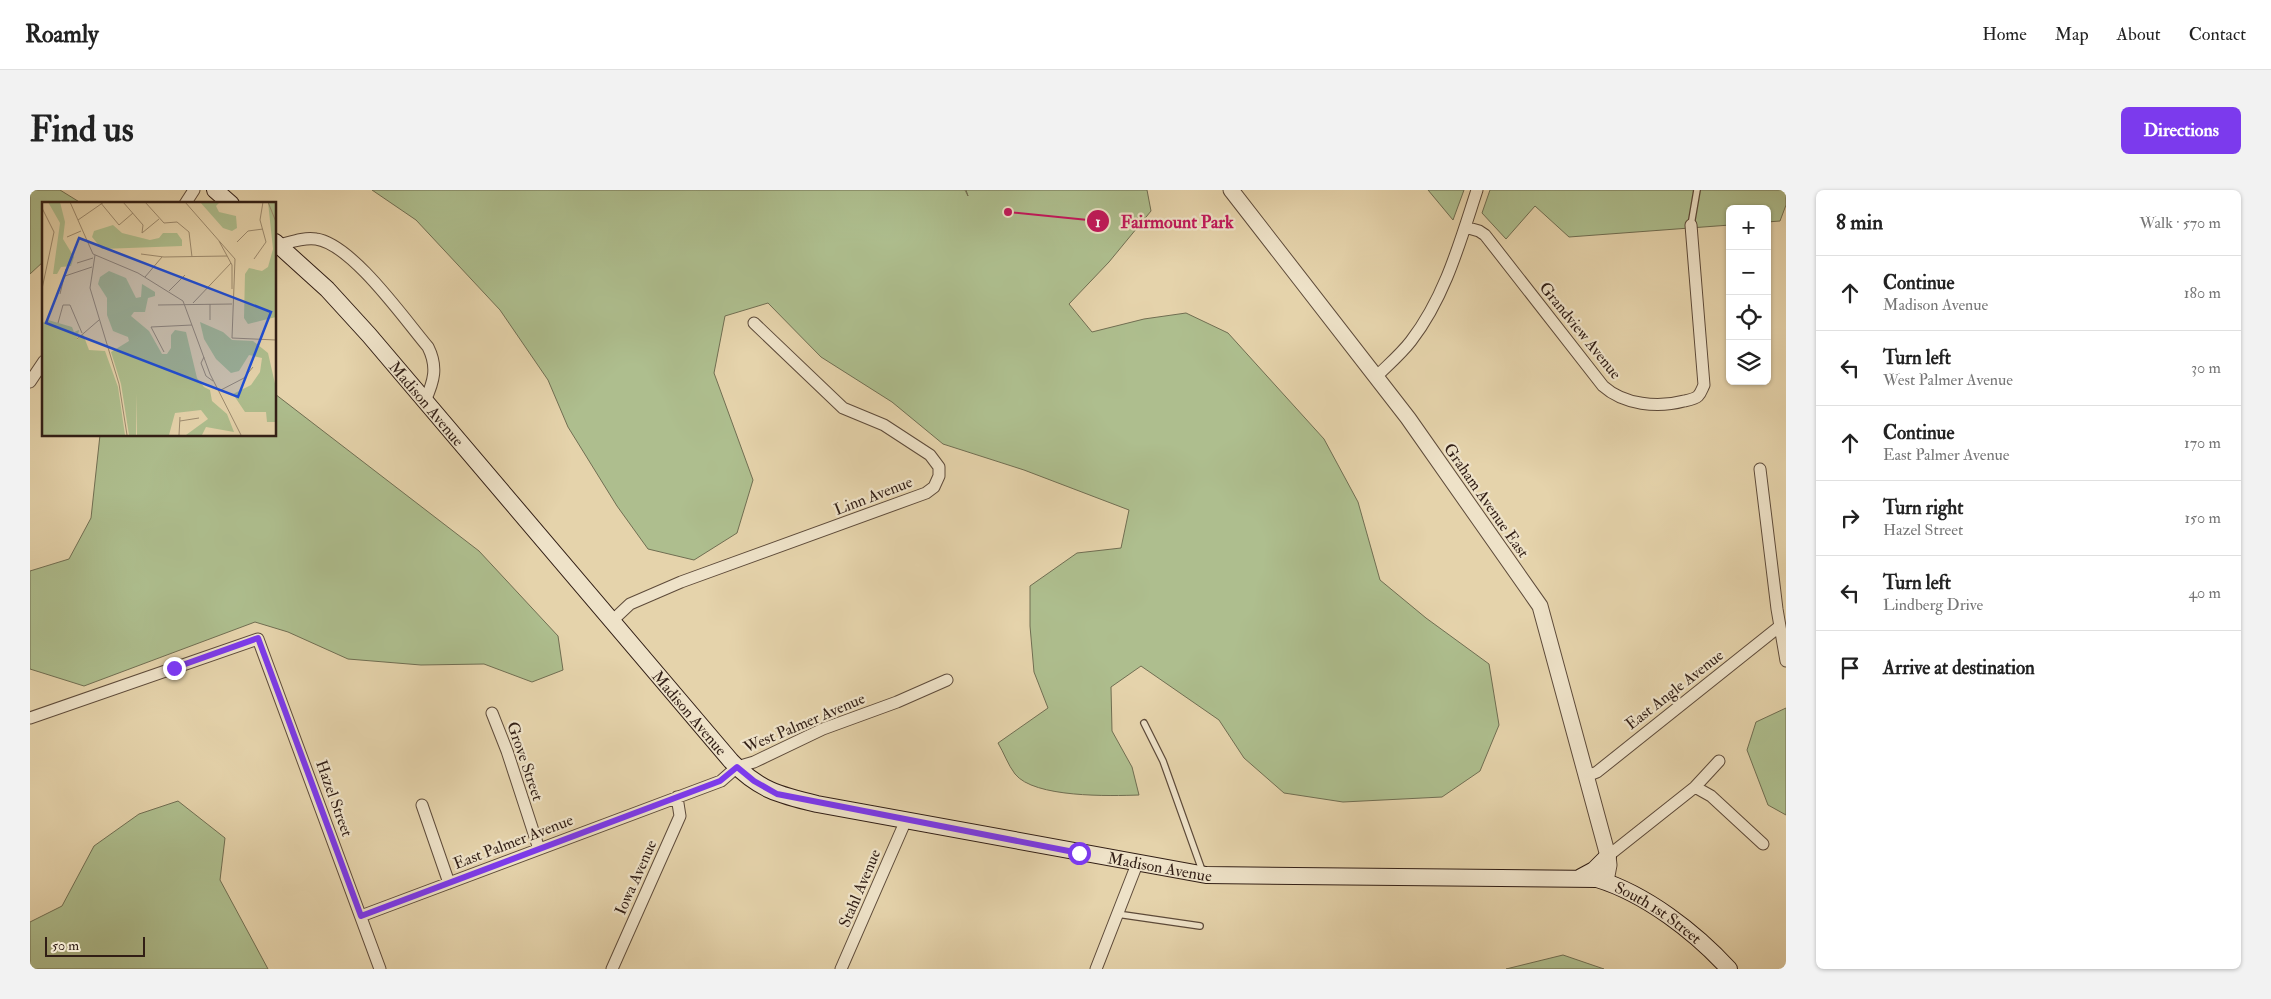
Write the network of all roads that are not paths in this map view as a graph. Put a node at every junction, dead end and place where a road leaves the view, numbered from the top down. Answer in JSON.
{"nodes":[{"id":1,"x":194,"y":190,"type":"edge"},
{"id":2,"x":215,"y":190,"type":"edge"},
{"id":3,"x":1231,"y":190,"type":"edge"},
{"id":4,"x":1477,"y":190,"type":"edge"},
{"id":5,"x":1697,"y":190,"type":"edge"},
{"id":6,"x":186,"y":202,"type":"edge"},
{"id":7,"x":229,"y":202,"type":"edge"},
{"id":8,"x":1691,"y":225,"type":"joint"},
{"id":9,"x":1465,"y":226,"type":"junction"},
{"id":10,"x":277,"y":244,"type":"edge"},
{"id":11,"x":754,"y":323,"type":"dead end"},
{"id":12,"x":42,"y":364,"type":"edge"},
{"id":13,"x":1376,"y":377,"type":"junction"},
{"id":14,"x":30,"y":382,"type":"edge"},
{"id":15,"x":425,"y":401,"type":"junction"},
{"id":16,"x":1760,"y":469,"type":"dead end"},
{"id":17,"x":613,"y":620,"type":"junction"},
{"id":18,"x":1780,"y":626,"type":"junction"},
{"id":19,"x":1786,"y":661,"type":"edge"},
{"id":20,"x":947,"y":680,"type":"dead end"},
{"id":21,"x":492,"y":713,"type":"dead end"},
{"id":22,"x":30,"y":718,"type":"edge"},
{"id":23,"x":1144,"y":722,"type":"dead end"},
{"id":24,"x":1719,"y":761,"type":"dead end"},
{"id":25,"x":737,"y":767,"type":"junction"},
{"id":26,"x":1588,"y":776,"type":"junction"},
{"id":27,"x":1695,"y":787,"type":"junction"},
{"id":28,"x":677,"y":797,"type":"junction"},
{"id":29,"x":422,"y":805,"type":"dead end"},
{"id":30,"x":906,"y":820,"type":"junction"},
{"id":31,"x":1763,"y":844,"type":"dead end"},
{"id":32,"x":539,"y":849,"type":"junction"},
{"id":33,"x":1608,"y":856,"type":"junction"},
{"id":34,"x":1137,"y":864,"type":"junction"},
{"id":35,"x":1204,"y":875,"type":"junction"},
{"id":36,"x":1581,"y":877,"type":"junction"},
{"id":37,"x":1606,"y":881,"type":"junction"},
{"id":38,"x":449,"y":883,"type":"junction"},
{"id":39,"x":1118,"y":914,"type":"junction"},
{"id":40,"x":361,"y":916,"type":"junction"},
{"id":41,"x":1200,"y":926,"type":"dead end"},
{"id":42,"x":380,"y":969,"type":"edge"},
{"id":43,"x":612,"y":969,"type":"edge"},
{"id":44,"x":841,"y":969,"type":"edge"},
{"id":45,"x":1096,"y":969,"type":"edge"},
{"id":46,"x":1729,"y":969,"type":"edge"}],
"edges":[{"from":1,"to":6,"type":"street"},
{"from":2,"to":7,"type":"main road"},
{"from":3,"to":13,"type":"street","name":"Graham Avenue East"},
{"from":4,"to":9,"type":"street"},
{"from":5,"to":8,"type":"lane","name":"Grandview Avenue"},
{"from":8,"to":9,"type":"street","name":"Grandview Avenue"},
{"from":9,"to":13,"type":"street"},
{"from":10,"to":15,"type":"main road","name":"Madison Avenue"},
{"from":10,"to":15,"type":"street"},
{"from":11,"to":17,"type":"street","name":"Linn Avenue"},
{"from":12,"to":14,"type":"street"},
{"from":13,"to":26,"type":"street","name":"Graham Avenue East"},
{"from":15,"to":17,"type":"main road","name":"Madison Avenue"},
{"from":16,"to":18,"type":"street"},
{"from":17,"to":25,"type":"main road","name":"Madison Avenue"},
{"from":18,"to":19,"type":"street"},
{"from":18,"to":26,"type":"street","name":"East Angle Avenue"},
{"from":20,"to":25,"type":"street","name":"West Palmer Avenue"},
{"from":21,"to":32,"type":"street","name":"Grove Street"},
{"from":22,"to":40,"type":"street","name":"Hazel Street"},
{"from":23,"to":35,"type":"lane"},
{"from":24,"to":27,"type":"street"},
{"from":25,"to":28,"type":"street","name":"West Palmer Avenue"},
{"from":25,"to":30,"type":"main road","name":"Madison Avenue"},
{"from":26,"to":33,"type":"street","name":"Graham Avenue East"},
{"from":27,"to":31,"type":"street"},
{"from":27,"to":33,"type":"street"},
{"from":28,"to":32,"type":"street","name":"East Palmer Avenue"},
{"from":28,"to":43,"type":"street","name":"Iowa Avenue"},
{"from":29,"to":38,"type":"street"},
{"from":30,"to":34,"type":"main road","name":"Madison Avenue"},
{"from":30,"to":44,"type":"street","name":"Stahl Avenue"},
{"from":32,"to":38,"type":"street","name":"East Palmer Avenue"},
{"from":33,"to":36,"type":"main road"},
{"from":33,"to":37,"type":"street","name":"Graham Avenue East"},
{"from":34,"to":35,"type":"main road","name":"Madison Avenue"},
{"from":34,"to":39,"type":"street"},
{"from":35,"to":36,"type":"main road","name":"Madison Avenue"},
{"from":36,"to":37,"type":"main road","name":"Madison Avenue"},
{"from":37,"to":46,"type":"main road","name":"South 1st Street"},
{"from":38,"to":40,"type":"street","name":"East Palmer Avenue"},
{"from":39,"to":41,"type":"lane"},
{"from":39,"to":45,"type":"street"},
{"from":40,"to":42,"type":"street","name":"Hazel Street"}]}
